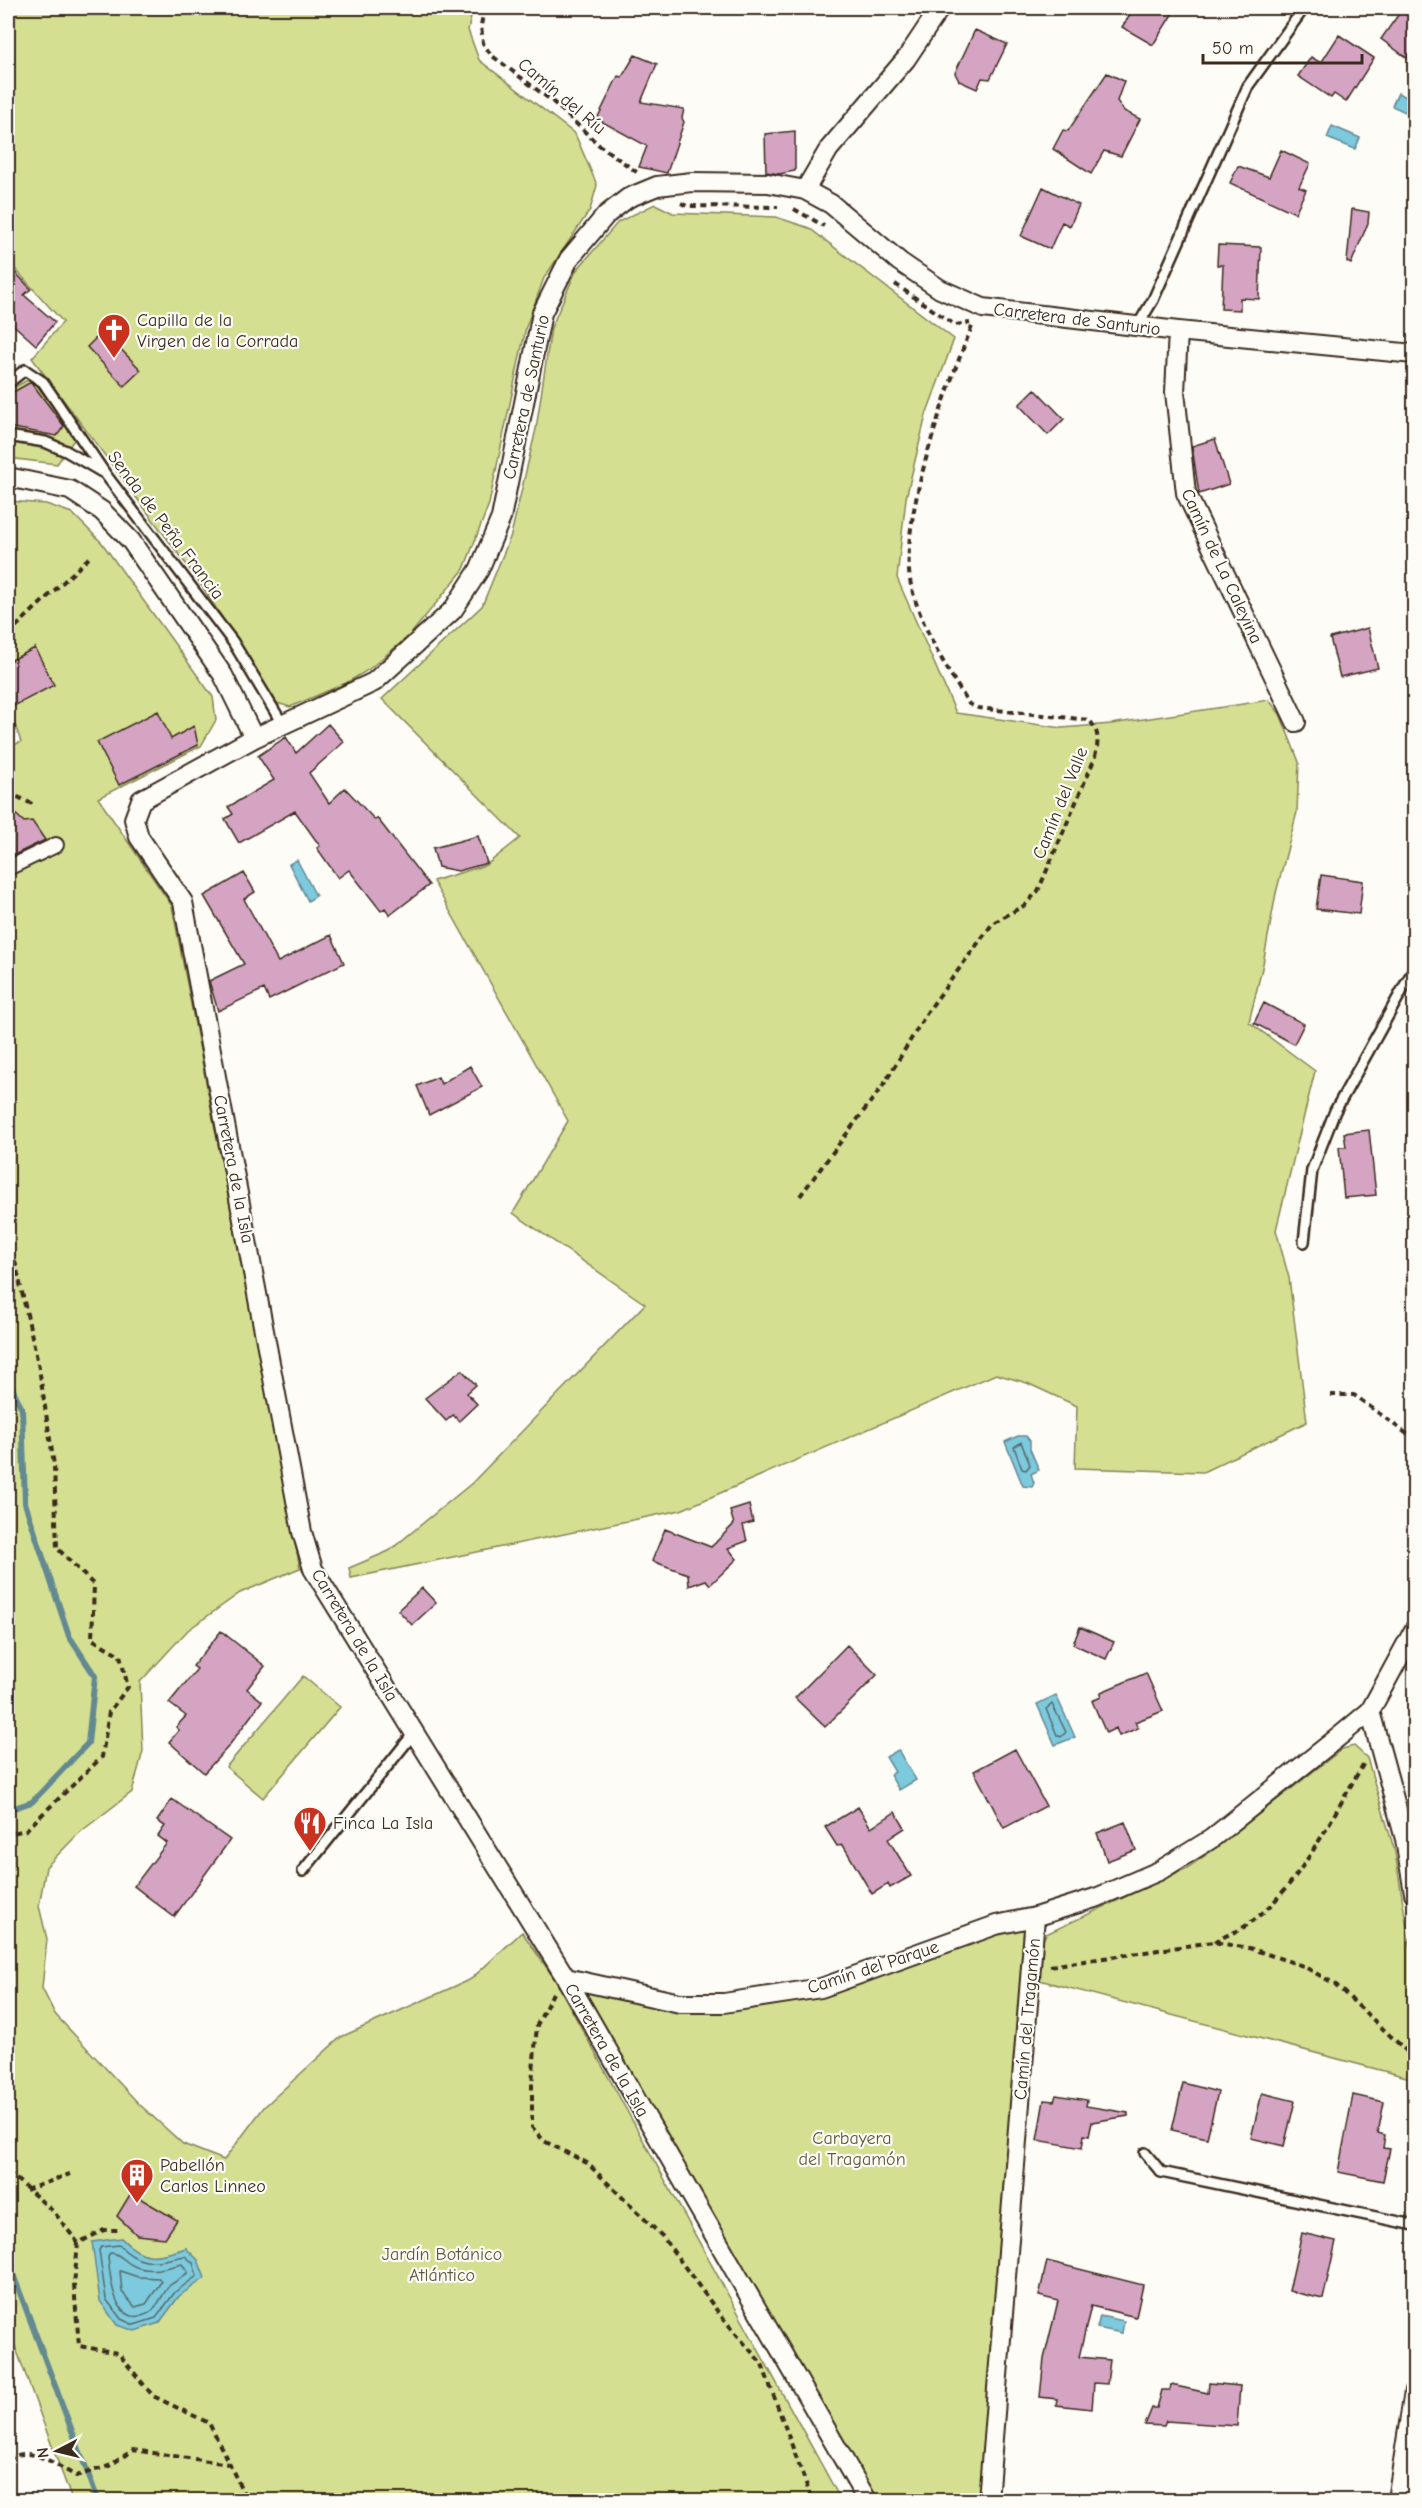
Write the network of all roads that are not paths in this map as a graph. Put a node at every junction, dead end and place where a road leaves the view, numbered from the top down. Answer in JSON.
{"nodes":[{"id":1,"x":940,"y":8,"type":"edge"},
{"id":2,"x":1304,"y":8,"type":"edge"},
{"id":3,"x":805,"y":190,"type":"junction"},
{"id":4,"x":1138,"y":325,"type":"junction"},
{"id":5,"x":1178,"y":331,"type":"junction"},
{"id":6,"x":1414,"y":354,"type":"edge"},
{"id":7,"x":8,"y":383,"type":"edge"},
{"id":8,"x":8,"y":436,"type":"edge"},
{"id":9,"x":106,"y":475,"type":"junction"},
{"id":10,"x":8,"y":477,"type":"edge"},
{"id":11,"x":1296,"y":722,"type":"dead end"},
{"id":12,"x":283,"y":725,"type":"junction"},
{"id":13,"x":255,"y":738,"type":"junction"},
{"id":14,"x":56,"y":845,"type":"dead end"},
{"id":15,"x":8,"y":868,"type":"edge"},
{"id":16,"x":1414,"y":969,"type":"edge"},
{"id":17,"x":1304,"y":1242,"type":"dead end"},
{"id":18,"x":1414,"y":1630,"type":"edge"},
{"id":19,"x":1370,"y":1711,"type":"junction"},
{"id":20,"x":414,"y":1733,"type":"junction"},
{"id":21,"x":303,"y":1871,"type":"dead end"},
{"id":22,"x":1414,"y":1893,"type":"edge"},
{"id":23,"x":1035,"y":1917,"type":"junction"},
{"id":24,"x":560,"y":1984,"type":"junction"},
{"id":25,"x":1145,"y":2153,"type":"dead end"},
{"id":26,"x":1414,"y":2225,"type":"edge"},
{"id":27,"x":1414,"y":2391,"type":"edge"},
{"id":28,"x":867,"y":2500,"type":"edge"},
{"id":29,"x":988,"y":2500,"type":"edge"},
{"id":30,"x":1397,"y":2500,"type":"edge"}],
"edges":[{"from":1,"to":3,"type":"street"},
{"from":2,"to":4,"type":"lane"},
{"from":3,"to":4,"type":"street","name":"Carretera de Santurio"},
{"from":3,"to":12,"type":"street","name":"Carretera de Santurio"},
{"from":4,"to":5,"type":"street","name":"Carretera de Santurio"},
{"from":5,"to":6,"type":"street","name":"Carretera de Santurio"},
{"from":5,"to":11,"type":"street","name":"Camín de La Caleyina"},
{"from":7,"to":9,"type":"lane","name":"Senda de Peña Francia"},
{"from":8,"to":9,"type":"lane"},
{"from":9,"to":12,"type":"lane","name":"Senda de Peña Francia"},
{"from":10,"to":13,"type":"street"},
{"from":12,"to":13,"type":"street","name":"Carretera de Santurio"},
{"from":13,"to":20,"type":"street","name":"Carretera de la Isla"},
{"from":14,"to":15,"type":"street"},
{"from":16,"to":17,"type":"lane"},
{"from":18,"to":19,"type":"street","name":"Camín del Tragamón"},
{"from":19,"to":22,"type":"street"},
{"from":19,"to":23,"type":"street","name":"Camín del Tragamón"},
{"from":20,"to":21,"type":"lane"},
{"from":20,"to":24,"type":"street","name":"Carretera de la Isla"},
{"from":23,"to":24,"type":"street","name":"Camín del Parque"},
{"from":23,"to":29,"type":"street","name":"Camín del Tragamón"},
{"from":24,"to":28,"type":"street","name":"Carretera de la Isla"},
{"from":25,"to":26,"type":"lane"},
{"from":27,"to":30,"type":"street"}]}
